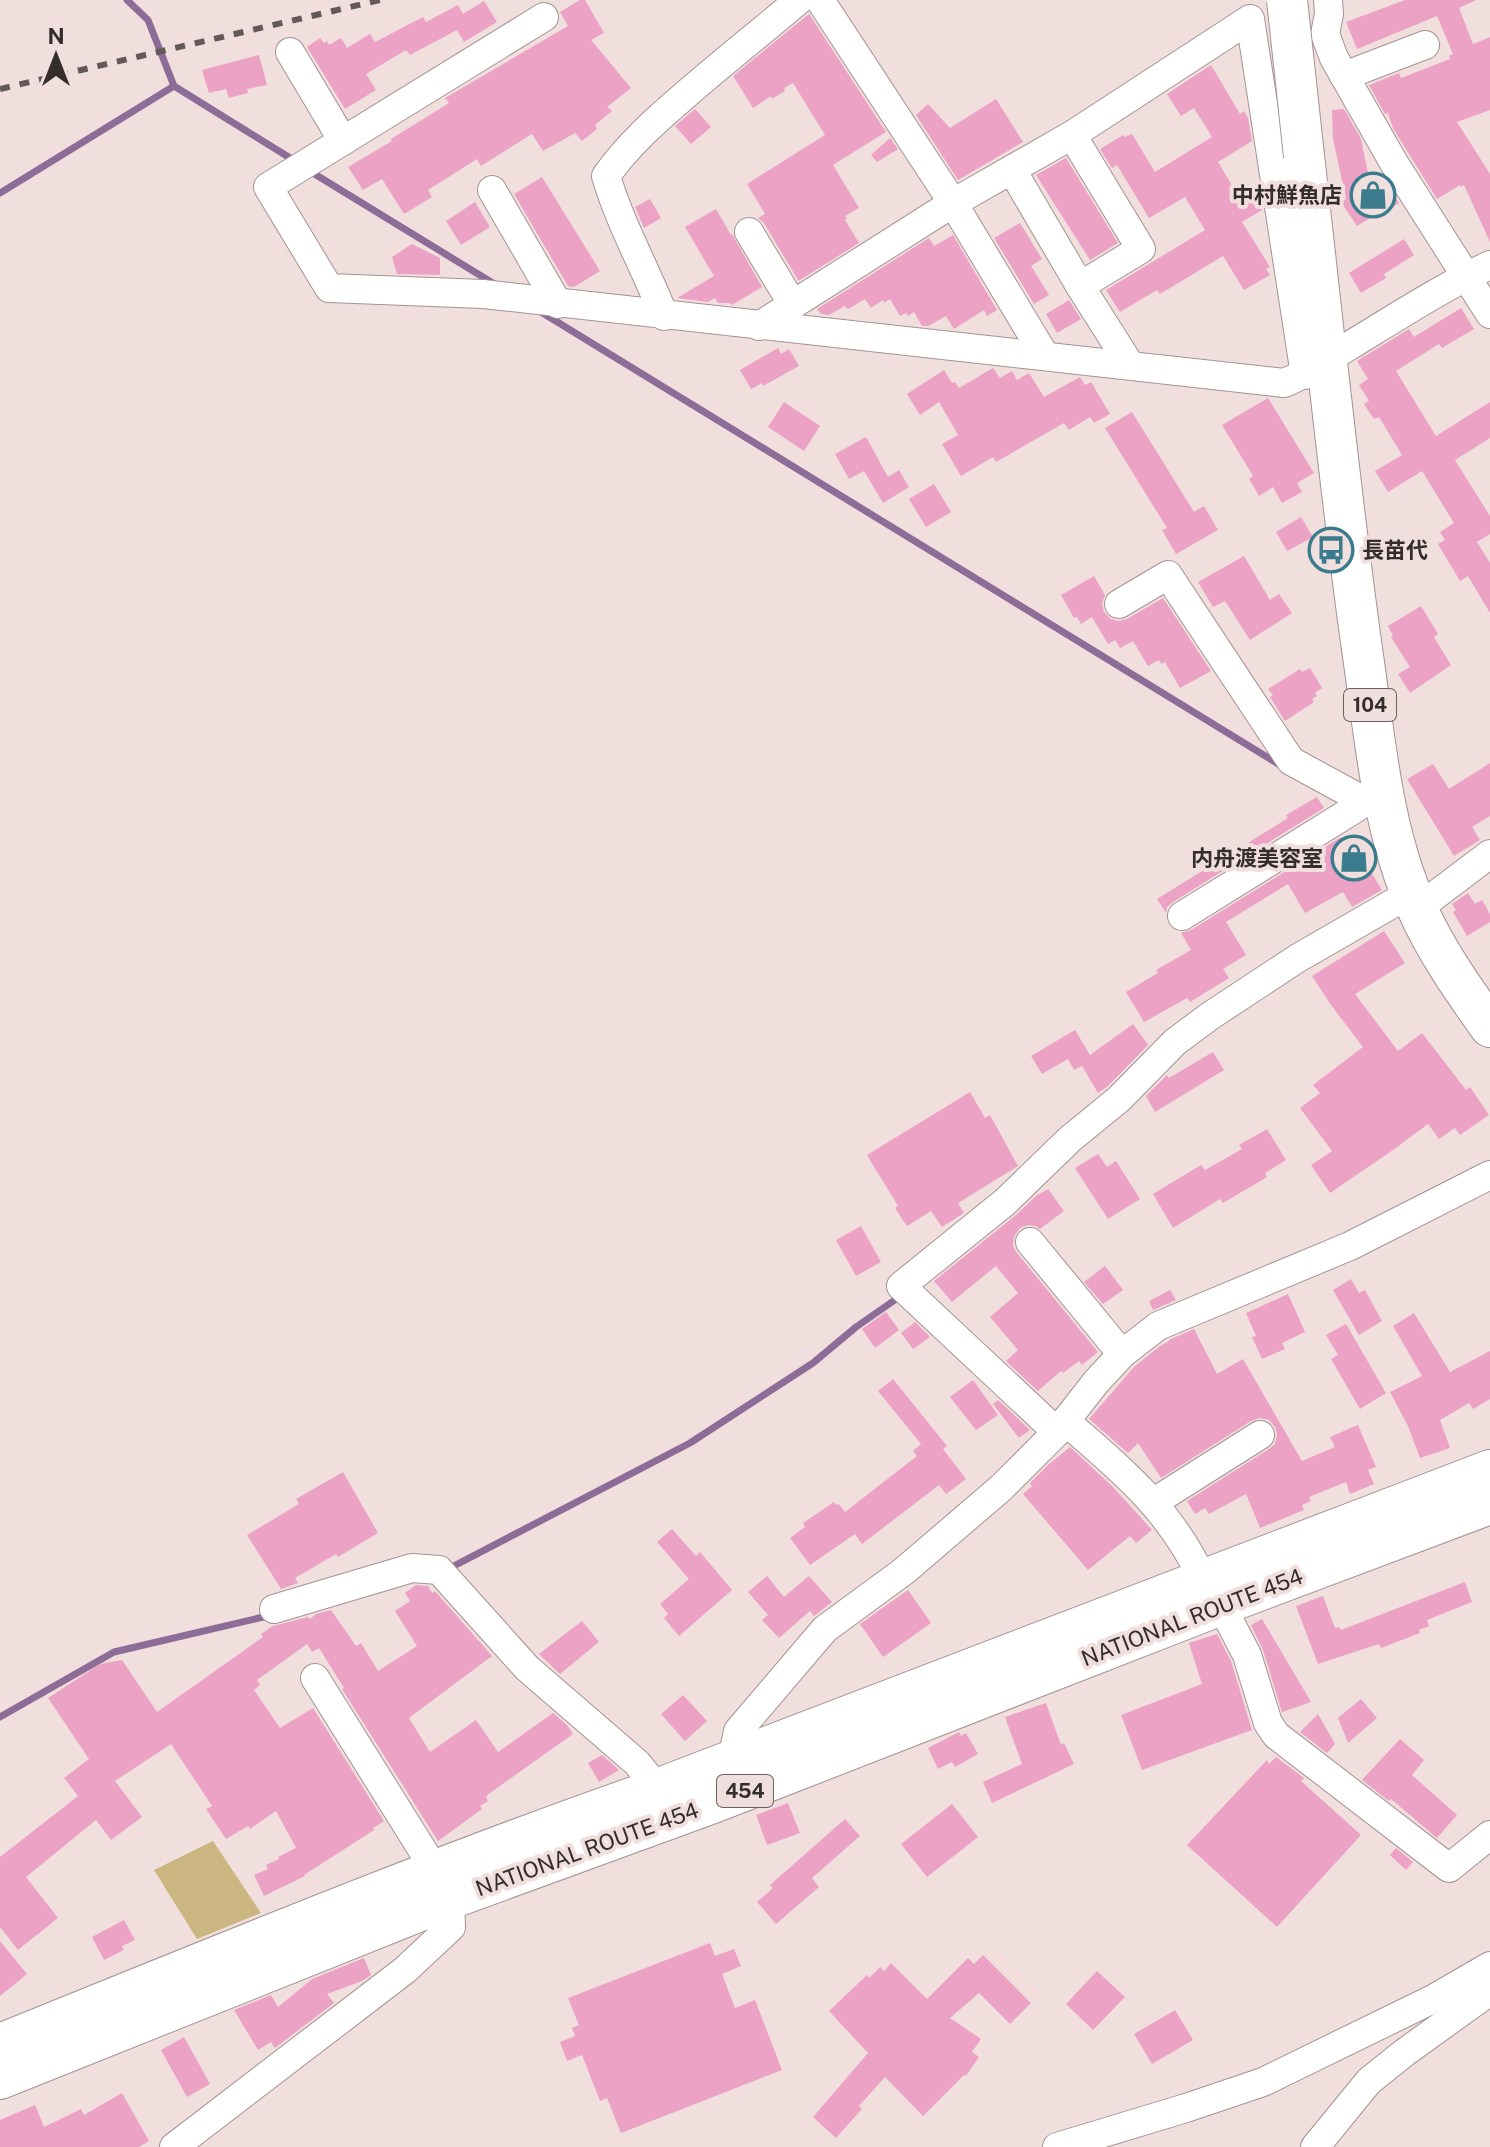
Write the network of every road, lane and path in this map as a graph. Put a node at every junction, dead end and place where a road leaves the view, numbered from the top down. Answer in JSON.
{"nodes":[{"id":1,"x":799,"y":0,"type":"edge"},
{"id":2,"x":820,"y":0,"type":"edge"},
{"id":3,"x":1287,"y":0,"type":"edge"},
{"id":4,"x":1328,"y":0,"type":"edge"},
{"id":5,"x":1249,"y":9,"type":"edge"},
{"id":6,"x":544,"y":17,"type":"dead end"},
{"id":7,"x":1425,"y":45,"type":"dead end"},
{"id":8,"x":290,"y":52,"type":"dead end"},
{"id":9,"x":1344,"y":76,"type":"junction"},
{"id":10,"x":1072,"y":135,"type":"junction"},
{"id":11,"x":343,"y":141,"type":"junction"},
{"id":12,"x":1012,"y":170,"type":"junction"},
{"id":13,"x":492,"y":190,"type":"dead end"},
{"id":14,"x":953,"y":203,"type":"junction"},
{"id":15,"x":749,"y":232,"type":"dead end"},
{"id":16,"x":1478,"y":270,"type":"edge"},
{"id":17,"x":1080,"y":286,"type":"junction"},
{"id":18,"x":558,"y":304,"type":"junction"},
{"id":19,"x":793,"y":305,"type":"junction"},
{"id":20,"x":1490,"y":314,"type":"edge"},
{"id":21,"x":664,"y":316,"type":"junction"},
{"id":22,"x":759,"y":326,"type":"junction"},
{"id":23,"x":1045,"y":356,"type":"junction"},
{"id":24,"x":1130,"y":365,"type":"junction"},
{"id":25,"x":1317,"y":367,"type":"junction"},
{"id":26,"x":1119,"y":604,"type":"dead end"},
{"id":27,"x":1372,"y":800,"type":"junction"},
{"id":28,"x":1490,"y":854,"type":"edge"},
{"id":29,"x":1415,"y":902,"type":"junction"},
{"id":30,"x":1182,"y":916,"type":"dead end"},
{"id":31,"x":1490,"y":1027,"type":"edge"},
{"id":32,"x":1490,"y":1175,"type":"edge"},
{"id":33,"x":1030,"y":1242,"type":"dead end"},
{"id":34,"x":1122,"y":1354,"type":"junction"},
{"id":35,"x":1061,"y":1426,"type":"junction"},
{"id":36,"x":1260,"y":1435,"type":"dead end"},
{"id":37,"x":1490,"y":1470,"type":"edge"},
{"id":38,"x":1154,"y":1502,"type":"junction"},
{"id":39,"x":1490,"y":1504,"type":"edge"},
{"id":40,"x":1212,"y":1593,"type":"junction"},
{"id":41,"x":274,"y":1609,"type":"dead end"},
{"id":42,"x":315,"y":1678,"type":"dead end"},
{"id":43,"x":732,"y":1759,"type":"junction"},
{"id":44,"x":725,"y":1798,"type":"junction"},
{"id":45,"x":668,"y":1802,"type":"junction"},
{"id":46,"x":1490,"y":1835,"type":"edge"},
{"id":47,"x":442,"y":1885,"type":"junction"},
{"id":48,"x":1490,"y":1966,"type":"edge"},
{"id":49,"x":1490,"y":1991,"type":"edge"},
{"id":50,"x":0,"y":2044,"type":"edge"},
{"id":51,"x":0,"y":2079,"type":"edge"},
{"id":52,"x":174,"y":2147,"type":"edge"},
{"id":53,"x":1057,"y":2147,"type":"edge"},
{"id":54,"x":1315,"y":2147,"type":"edge"}],
"edges":[{"from":1,"to":21,"type":"street"},
{"from":2,"to":14,"type":"street"},
{"from":3,"to":25,"type":"highway","number":"104","bridge":true},
{"from":4,"to":9,"type":"street"},
{"from":5,"to":10,"type":"street"},
{"from":5,"to":25,"type":"street"},
{"from":6,"to":11,"type":"street"},
{"from":7,"to":9,"type":"street"},
{"from":8,"to":11,"type":"street"},
{"from":9,"to":16,"type":"street"},
{"from":10,"to":12,"type":"street"},
{"from":10,"to":17,"type":"street"},
{"from":11,"to":18,"type":"street"},
{"from":12,"to":14,"type":"street"},
{"from":12,"to":17,"type":"street"},
{"from":13,"to":18,"type":"street"},
{"from":14,"to":19,"type":"street"},
{"from":14,"to":23,"type":"street"},
{"from":15,"to":19,"type":"street"},
{"from":16,"to":20,"type":"street"},
{"from":16,"to":25,"type":"street"},
{"from":17,"to":24,"type":"street"},
{"from":18,"to":21,"type":"street"},
{"from":19,"to":22,"type":"street"},
{"from":21,"to":22,"type":"street"},
{"from":22,"to":23,"type":"street"},
{"from":23,"to":24,"type":"street"},
{"from":24,"to":25,"type":"street"},
{"from":25,"to":27,"type":"highway","number":"104"},
{"from":26,"to":27,"type":"street"},
{"from":27,"to":29,"type":"highway","number":"104"},
{"from":27,"to":30,"type":"street"},
{"from":28,"to":29,"type":"street"},
{"from":29,"to":31,"type":"highway","number":"104"},
{"from":29,"to":35,"type":"street"},
{"from":32,"to":34,"type":"street"},
{"from":33,"to":34,"type":"street"},
{"from":34,"to":35,"type":"street"},
{"from":35,"to":38,"type":"street"},
{"from":35,"to":43,"type":"street"},
{"from":36,"to":38,"type":"street"},
{"from":37,"to":40,"type":"highway","name":"NATIONAL ROUTE 454","number":"454"},
{"from":38,"to":40,"type":"street"},
{"from":39,"to":40,"type":"highway","name":"NATIONAL ROUTE 454","number":"454"},
{"from":40,"to":43,"type":"highway","name":"NATIONAL ROUTE 454","number":"454"},
{"from":40,"to":44,"type":"highway","name":"NATIONAL ROUTE 454","number":"454"},
{"from":40,"to":46,"type":"street"},
{"from":41,"to":45,"type":"street"},
{"from":42,"to":47,"type":"street"},
{"from":43,"to":44,"type":"street"},
{"from":43,"to":45,"type":"highway","name":"NATIONAL ROUTE 454","number":"454"},
{"from":44,"to":45,"type":"highway","name":"NATIONAL ROUTE 454","number":"454"},
{"from":45,"to":47,"type":"highway","name":"NATIONAL ROUTE 454","number":"454"},
{"from":47,"to":50,"type":"highway","name":"NATIONAL ROUTE 454","number":"454"},
{"from":47,"to":51,"type":"highway","name":"NATIONAL ROUTE 454","number":"454"},
{"from":47,"to":52,"type":"street"},
{"from":48,"to":53,"type":"street"},
{"from":49,"to":54,"type":"street"}]}
